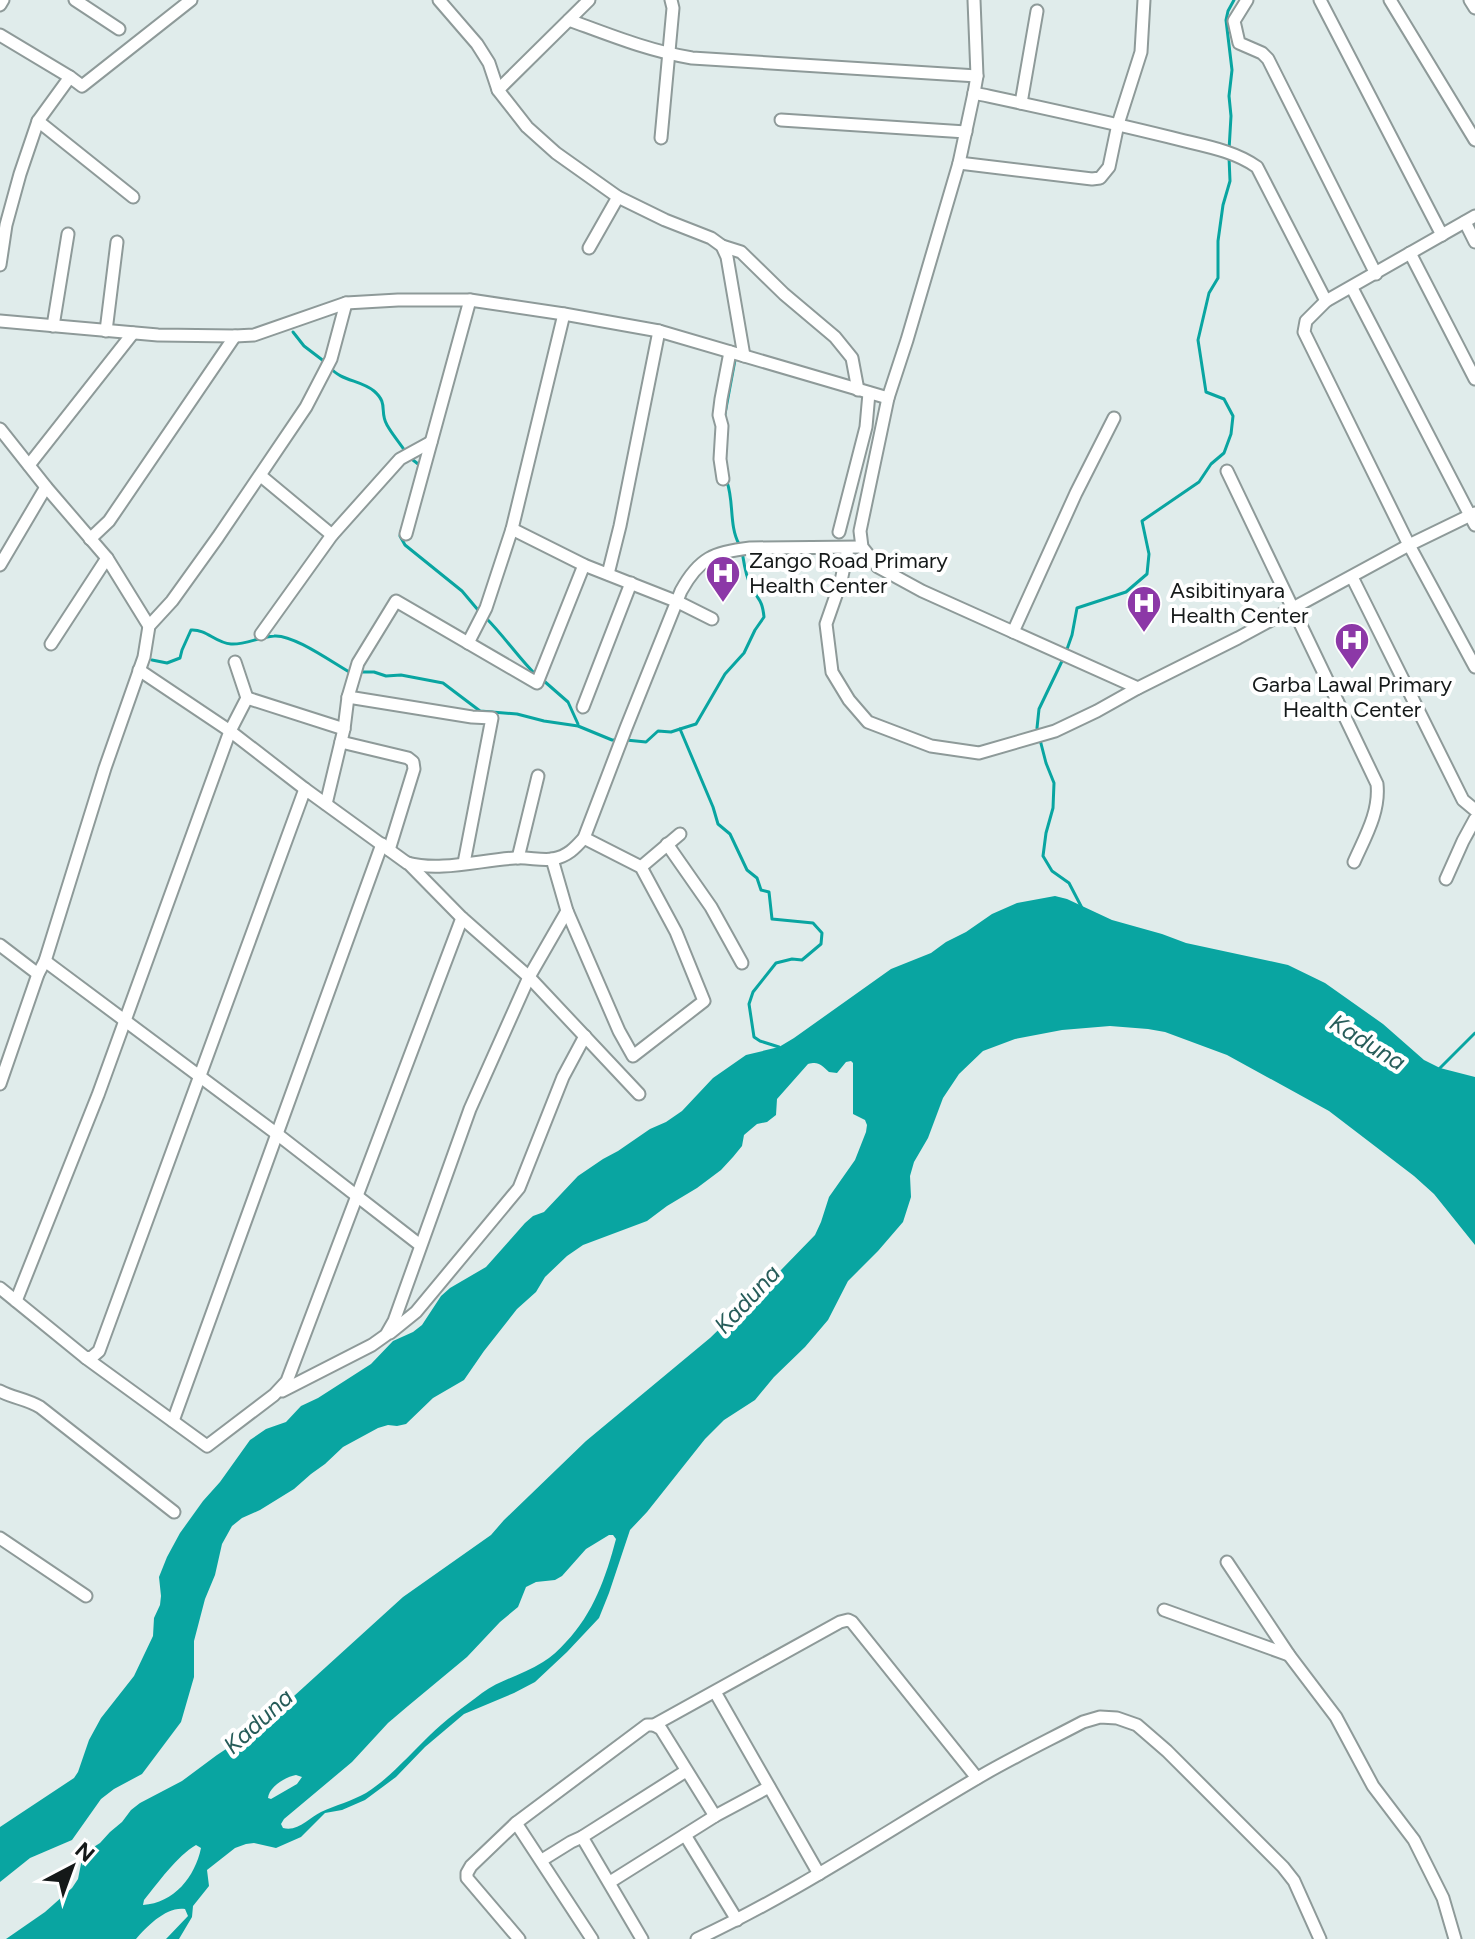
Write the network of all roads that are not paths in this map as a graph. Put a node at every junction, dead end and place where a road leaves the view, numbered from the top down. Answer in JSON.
{"nodes":[{"id":1,"x":75,"y":0,"type":"edge"},
{"id":2,"x":191,"y":0,"type":"edge"},
{"id":3,"x":439,"y":0,"type":"edge"},
{"id":4,"x":589,"y":0,"type":"edge"},
{"id":5,"x":671,"y":0,"type":"edge"},
{"id":6,"x":974,"y":0,"type":"edge"},
{"id":7,"x":1144,"y":0,"type":"edge"},
{"id":8,"x":1247,"y":0,"type":"edge"},
{"id":9,"x":1320,"y":0,"type":"edge"},
{"id":10,"x":1390,"y":0,"type":"edge"},
{"id":11,"x":1470,"y":0,"type":"edge"},
{"id":12,"x":1475,"y":8,"type":"edge"},
{"id":13,"x":1037,"y":11,"type":"dead end"},
{"id":14,"x":569,"y":20,"type":"junction"},
{"id":15,"x":119,"y":29,"type":"dead end"},
{"id":16,"x":0,"y":35,"type":"edge"},
{"id":17,"x":669,"y":54,"type":"junction"},
{"id":18,"x":977,"y":76,"type":"junction"},
{"id":19,"x":70,"y":77,"type":"junction"},
{"id":20,"x":498,"y":90,"type":"junction"},
{"id":21,"x":974,"y":93,"type":"junction"},
{"id":22,"x":1021,"y":103,"type":"junction"},
{"id":23,"x":781,"y":120,"type":"dead end"},
{"id":24,"x":38,"y":121,"type":"junction"},
{"id":25,"x":1118,"y":124,"type":"junction"},
{"id":26,"x":966,"y":132,"type":"junction"},
{"id":27,"x":661,"y":138,"type":"dead end"},
{"id":28,"x":1475,"y":140,"type":"edge"},
{"id":29,"x":959,"y":163,"type":"junction"},
{"id":30,"x":133,"y":197,"type":"dead end"},
{"id":31,"x":618,"y":197,"type":"junction"},
{"id":32,"x":1470,"y":219,"type":"edge"},
{"id":33,"x":68,"y":234,"type":"dead end"},
{"id":34,"x":1442,"y":235,"type":"junction"},
{"id":35,"x":117,"y":242,"type":"dead end"},
{"id":36,"x":1475,"y":242,"type":"edge"},
{"id":37,"x":722,"y":246,"type":"junction"},
{"id":38,"x":589,"y":248,"type":"dead end"},
{"id":39,"x":1410,"y":253,"type":"junction"},
{"id":40,"x":0,"y":265,"type":"edge"},
{"id":41,"x":1376,"y":274,"type":"junction"},
{"id":42,"x":1352,"y":288,"type":"junction"},
{"id":43,"x":470,"y":300,"type":"junction"},
{"id":44,"x":1326,"y":301,"type":"junction"},
{"id":45,"x":346,"y":303,"type":"junction"},
{"id":46,"x":564,"y":314,"type":"junction"},
{"id":47,"x":0,"y":321,"type":"edge"},
{"id":48,"x":53,"y":326,"type":"junction"},
{"id":49,"x":106,"y":331,"type":"junction"},
{"id":50,"x":659,"y":331,"type":"junction"},
{"id":51,"x":133,"y":333,"type":"junction"},
{"id":52,"x":235,"y":336,"type":"junction"},
{"id":53,"x":730,"y":352,"type":"junction"},
{"id":54,"x":744,"y":356,"type":"junction"},
{"id":55,"x":1475,"y":379,"type":"edge"},
{"id":56,"x":864,"y":392,"type":"junction"},
{"id":57,"x":888,"y":398,"type":"junction"},
{"id":58,"x":1114,"y":418,"type":"dead end"},
{"id":59,"x":0,"y":429,"type":"edge"},
{"id":60,"x":431,"y":442,"type":"junction"},
{"id":61,"x":29,"y":465,"type":"junction"},
{"id":62,"x":1227,"y":471,"type":"dead end"},
{"id":63,"x":261,"y":476,"type":"junction"},
{"id":64,"x":723,"y":479,"type":"dead end"},
{"id":65,"x":46,"y":487,"type":"junction"},
{"id":66,"x":1473,"y":518,"type":"edge"},
{"id":67,"x":512,"y":529,"type":"junction"},
{"id":68,"x":839,"y":532,"type":"dead end"},
{"id":69,"x":406,"y":534,"type":"dead end"},
{"id":70,"x":332,"y":535,"type":"junction"},
{"id":71,"x":90,"y":539,"type":"junction"},
{"id":72,"x":1409,"y":545,"type":"junction"},
{"id":73,"x":862,"y":547,"type":"junction"},
{"id":74,"x":848,"y":548,"type":"junction"},
{"id":75,"x":107,"y":558,"type":"junction"},
{"id":76,"x":0,"y":565,"type":"edge"},
{"id":77,"x":584,"y":565,"type":"junction"},
{"id":78,"x":608,"y":574,"type":"junction"},
{"id":79,"x":1352,"y":577,"type":"junction"},
{"id":80,"x":631,"y":583,"type":"junction"},
{"id":81,"x":678,"y":602,"type":"junction"},
{"id":82,"x":1294,"y":608,"type":"junction"},
{"id":83,"x":712,"y":619,"type":"dead end"},
{"id":84,"x":149,"y":626,"type":"junction"},
{"id":85,"x":1013,"y":632,"type":"junction"},
{"id":86,"x":261,"y":634,"type":"dead end"},
{"id":87,"x":468,"y":643,"type":"junction"},
{"id":88,"x":51,"y":644,"type":"dead end"},
{"id":89,"x":235,"y":662,"type":"dead end"},
{"id":90,"x":1475,"y":667,"type":"edge"},
{"id":91,"x":139,"y":670,"type":"junction"},
{"id":92,"x":1138,"y":688,"type":"junction"},
{"id":93,"x":348,"y":697,"type":"junction"},
{"id":94,"x":247,"y":698,"type":"junction"},
{"id":95,"x":583,"y":707,"type":"dead end"},
{"id":96,"x":344,"y":729,"type":"junction"},
{"id":97,"x":230,"y":731,"type":"junction"},
{"id":98,"x":341,"y":742,"type":"junction"},
{"id":99,"x":538,"y":776,"type":"dead end"},
{"id":100,"x":305,"y":789,"type":"junction"},
{"id":101,"x":326,"y":804,"type":"junction"},
{"id":102,"x":1475,"y":810,"type":"edge"},
{"id":103,"x":1475,"y":819,"type":"edge"},
{"id":104,"x":680,"y":834,"type":"dead end"},
{"id":105,"x":584,"y":838,"type":"junction"},
{"id":106,"x":667,"y":844,"type":"junction"},
{"id":107,"x":385,"y":847,"type":"junction"},
{"id":108,"x":518,"y":858,"type":"junction"},
{"id":109,"x":552,"y":859,"type":"junction"},
{"id":110,"x":1354,"y":862,"type":"dead end"},
{"id":111,"x":407,"y":863,"type":"junction"},
{"id":112,"x":464,"y":863,"type":"junction"},
{"id":113,"x":641,"y":867,"type":"junction"},
{"id":114,"x":1446,"y":879,"type":"dead end"},
{"id":115,"x":567,"y":911,"type":"junction"},
{"id":116,"x":462,"y":918,"type":"junction"},
{"id":117,"x":0,"y":945,"type":"edge"},
{"id":118,"x":45,"y":961,"type":"junction"},
{"id":119,"x":742,"y":963,"type":"dead end"},
{"id":120,"x":38,"y":974,"type":"junction"},
{"id":121,"x":529,"y":977,"type":"junction"},
{"id":122,"x":125,"y":1021,"type":"junction"},
{"id":123,"x":585,"y":1036,"type":"junction"},
{"id":124,"x":199,"y":1077,"type":"junction"},
{"id":125,"x":0,"y":1084,"type":"edge"},
{"id":126,"x":639,"y":1094,"type":"dead end"},
{"id":127,"x":277,"y":1134,"type":"junction"},
{"id":128,"x":357,"y":1197,"type":"junction"},
{"id":129,"x":420,"y":1245,"type":"junction"},
{"id":130,"x":0,"y":1288,"type":"edge"},
{"id":131,"x":16,"y":1301,"type":"junction"},
{"id":132,"x":386,"y":1335,"type":"junction"},
{"id":133,"x":86,"y":1358,"type":"junction"},
{"id":134,"x":0,"y":1391,"type":"edge"},
{"id":135,"x":274,"y":1395,"type":"junction"},
{"id":136,"x":173,"y":1421,"type":"junction"},
{"id":137,"x":174,"y":1512,"type":"dead end"},
{"id":138,"x":0,"y":1538,"type":"edge"},
{"id":139,"x":1227,"y":1562,"type":"dead end"},
{"id":140,"x":86,"y":1596,"type":"dead end"},
{"id":141,"x":1164,"y":1610,"type":"dead end"},
{"id":142,"x":1289,"y":1655,"type":"junction"},
{"id":143,"x":715,"y":1692,"type":"junction"},
{"id":144,"x":654,"y":1725,"type":"junction"},
{"id":145,"x":686,"y":1771,"type":"junction"},
{"id":146,"x":977,"y":1778,"type":"junction"},
{"id":147,"x":769,"y":1787,"type":"junction"},
{"id":148,"x":715,"y":1816,"type":"junction"},
{"id":149,"x":516,"y":1823,"type":"junction"},
{"id":150,"x":685,"y":1835,"type":"junction"},
{"id":151,"x":582,"y":1837,"type":"junction"},
{"id":152,"x":542,"y":1860,"type":"junction"},
{"id":153,"x":819,"y":1874,"type":"junction"},
{"id":154,"x":610,"y":1882,"type":"junction"},
{"id":155,"x":737,"y":1920,"type":"junction"},
{"id":156,"x":519,"y":1939,"type":"edge"},
{"id":157,"x":592,"y":1939,"type":"edge"},
{"id":158,"x":642,"y":1939,"type":"edge"},
{"id":159,"x":697,"y":1939,"type":"edge"},
{"id":160,"x":1320,"y":1939,"type":"edge"},
{"id":161,"x":1455,"y":1939,"type":"edge"}],
"edges":[{"from":1,"to":15,"type":"street"},
{"from":2,"to":19,"type":"street"},
{"from":3,"to":20,"type":"street"},
{"from":4,"to":14,"type":"street"},
{"from":5,"to":17,"type":"street"},
{"from":6,"to":18,"type":"street"},
{"from":7,"to":25,"type":"street"},
{"from":8,"to":41,"type":"street"},
{"from":9,"to":34,"type":"street"},
{"from":10,"to":28,"type":"street"},
{"from":11,"to":12,"type":"street"},
{"from":13,"to":22,"type":"street"},
{"from":14,"to":17,"type":"street"},
{"from":14,"to":20,"type":"street"},
{"from":16,"to":19,"type":"street"},
{"from":17,"to":18,"type":"street"},
{"from":17,"to":27,"type":"street"},
{"from":18,"to":21,"type":"street"},
{"from":19,"to":24,"type":"street"},
{"from":20,"to":31,"type":"street"},
{"from":21,"to":22,"type":"street"},
{"from":21,"to":26,"type":"street"},
{"from":22,"to":25,"type":"street"},
{"from":23,"to":26,"type":"street"},
{"from":24,"to":30,"type":"street"},
{"from":24,"to":40,"type":"street"},
{"from":25,"to":29,"type":"street"},
{"from":25,"to":44,"type":"street"},
{"from":26,"to":29,"type":"street"},
{"from":29,"to":57,"type":"street"},
{"from":31,"to":37,"type":"street"},
{"from":31,"to":38,"type":"street"},
{"from":32,"to":34,"type":"street"},
{"from":32,"to":36,"type":"street"},
{"from":33,"to":48,"type":"street"},
{"from":34,"to":39,"type":"street"},
{"from":35,"to":49,"type":"street"},
{"from":37,"to":54,"type":"street"},
{"from":37,"to":56,"type":"street"},
{"from":39,"to":41,"type":"street"},
{"from":39,"to":55,"type":"street"},
{"from":41,"to":42,"type":"street"},
{"from":42,"to":44,"type":"street"},
{"from":42,"to":66,"type":"street"},
{"from":43,"to":45,"type":"street"},
{"from":43,"to":46,"type":"street"},
{"from":43,"to":60,"type":"street"},
{"from":44,"to":72,"type":"street"},
{"from":45,"to":52,"type":"street"},
{"from":45,"to":63,"type":"street"},
{"from":46,"to":50,"type":"street"},
{"from":46,"to":67,"type":"street"},
{"from":47,"to":48,"type":"street"},
{"from":48,"to":49,"type":"street"},
{"from":49,"to":51,"type":"street"},
{"from":50,"to":53,"type":"street"},
{"from":50,"to":78,"type":"street"},
{"from":51,"to":52,"type":"street"},
{"from":51,"to":61,"type":"street"},
{"from":52,"to":71,"type":"street"},
{"from":53,"to":54,"type":"street"},
{"from":53,"to":64,"type":"street"},
{"from":54,"to":56,"type":"street"},
{"from":56,"to":57,"type":"street"},
{"from":56,"to":68,"type":"street"},
{"from":57,"to":73,"type":"street"},
{"from":58,"to":85,"type":"street"},
{"from":59,"to":61,"type":"street"},
{"from":60,"to":69,"type":"street"},
{"from":60,"to":70,"type":"street"},
{"from":61,"to":65,"type":"street"},
{"from":62,"to":82,"type":"street"},
{"from":63,"to":70,"type":"street"},
{"from":63,"to":84,"type":"street"},
{"from":65,"to":71,"type":"street"},
{"from":65,"to":76,"type":"street"},
{"from":66,"to":72,"type":"street"},
{"from":67,"to":77,"type":"street"},
{"from":67,"to":87,"type":"street"},
{"from":70,"to":86,"type":"street"},
{"from":71,"to":75,"type":"street"},
{"from":72,"to":79,"type":"street"},
{"from":72,"to":90,"type":"street"},
{"from":73,"to":74,"type":"street"},
{"from":73,"to":85,"type":"street"},
{"from":74,"to":81,"type":"street"},
{"from":74,"to":92,"type":"street"},
{"from":75,"to":84,"type":"street"},
{"from":75,"to":88,"type":"street"},
{"from":77,"to":78,"type":"street"},
{"from":77,"to":87,"type":"street"},
{"from":78,"to":80,"type":"street"},
{"from":79,"to":82,"type":"street"},
{"from":79,"to":102,"type":"street"},
{"from":80,"to":81,"type":"street"},
{"from":80,"to":95,"type":"street"},
{"from":81,"to":83,"type":"street"},
{"from":81,"to":105,"type":"street"},
{"from":82,"to":92,"type":"street"},
{"from":82,"to":110,"type":"street"},
{"from":84,"to":91,"type":"street"},
{"from":85,"to":92,"type":"street"},
{"from":87,"to":93,"type":"street"},
{"from":89,"to":94,"type":"street"},
{"from":91,"to":97,"type":"street"},
{"from":91,"to":118,"type":"street"},
{"from":93,"to":96,"type":"street"},
{"from":93,"to":112,"type":"street"},
{"from":94,"to":96,"type":"street"},
{"from":94,"to":97,"type":"street"},
{"from":96,"to":98,"type":"street"},
{"from":97,"to":100,"type":"street"},
{"from":97,"to":122,"type":"street"},
{"from":98,"to":101,"type":"street"},
{"from":98,"to":107,"type":"street"},
{"from":99,"to":108,"type":"street"},
{"from":100,"to":101,"type":"street"},
{"from":100,"to":124,"type":"street"},
{"from":101,"to":107,"type":"street"},
{"from":103,"to":114,"type":"street"},
{"from":104,"to":106,"type":"street"},
{"from":105,"to":109,"type":"street"},
{"from":105,"to":113,"type":"street"},
{"from":106,"to":113,"type":"street"},
{"from":106,"to":119,"type":"street"},
{"from":107,"to":111,"type":"street"},
{"from":107,"to":127,"type":"street"},
{"from":108,"to":109,"type":"street"},
{"from":108,"to":112,"type":"street"},
{"from":109,"to":115,"type":"street"},
{"from":111,"to":112,"type":"street"},
{"from":111,"to":116,"type":"street"},
{"from":113,"to":115,"type":"street"},
{"from":115,"to":121,"type":"street"},
{"from":116,"to":121,"type":"street"},
{"from":116,"to":128,"type":"street"},
{"from":117,"to":120,"type":"street"},
{"from":118,"to":120,"type":"street"},
{"from":118,"to":122,"type":"street"},
{"from":120,"to":125,"type":"street"},
{"from":121,"to":123,"type":"street"},
{"from":121,"to":129,"type":"street"},
{"from":122,"to":124,"type":"street"},
{"from":122,"to":131,"type":"street"},
{"from":123,"to":126,"type":"street"},
{"from":123,"to":132,"type":"street"},
{"from":124,"to":127,"type":"street"},
{"from":124,"to":133,"type":"street"},
{"from":127,"to":128,"type":"street"},
{"from":127,"to":136,"type":"street"},
{"from":128,"to":129,"type":"street"},
{"from":128,"to":135,"type":"street"},
{"from":129,"to":132,"type":"street"},
{"from":130,"to":131,"type":"street"},
{"from":131,"to":133,"type":"street"},
{"from":132,"to":135,"type":"street"},
{"from":133,"to":136,"type":"street"},
{"from":134,"to":137,"type":"street"},
{"from":135,"to":136,"type":"street"},
{"from":138,"to":140,"type":"street"},
{"from":139,"to":142,"type":"street"},
{"from":141,"to":142,"type":"street"},
{"from":142,"to":161,"type":"street"},
{"from":143,"to":144,"type":"street"},
{"from":143,"to":146,"type":"street"},
{"from":143,"to":147,"type":"street"},
{"from":144,"to":145,"type":"street"},
{"from":144,"to":149,"type":"street"},
{"from":145,"to":148,"type":"street"},
{"from":145,"to":151,"type":"street"},
{"from":146,"to":153,"type":"street"},
{"from":146,"to":160,"type":"street"},
{"from":147,"to":148,"type":"street"},
{"from":147,"to":153,"type":"street"},
{"from":148,"to":150,"type":"street"},
{"from":149,"to":152,"type":"street"},
{"from":149,"to":156,"type":"street"},
{"from":150,"to":154,"type":"street"},
{"from":150,"to":155,"type":"street"},
{"from":151,"to":152,"type":"street"},
{"from":151,"to":154,"type":"street"},
{"from":152,"to":157,"type":"street"},
{"from":153,"to":155,"type":"street"},
{"from":154,"to":158,"type":"street"},
{"from":155,"to":159,"type":"street"}]}
